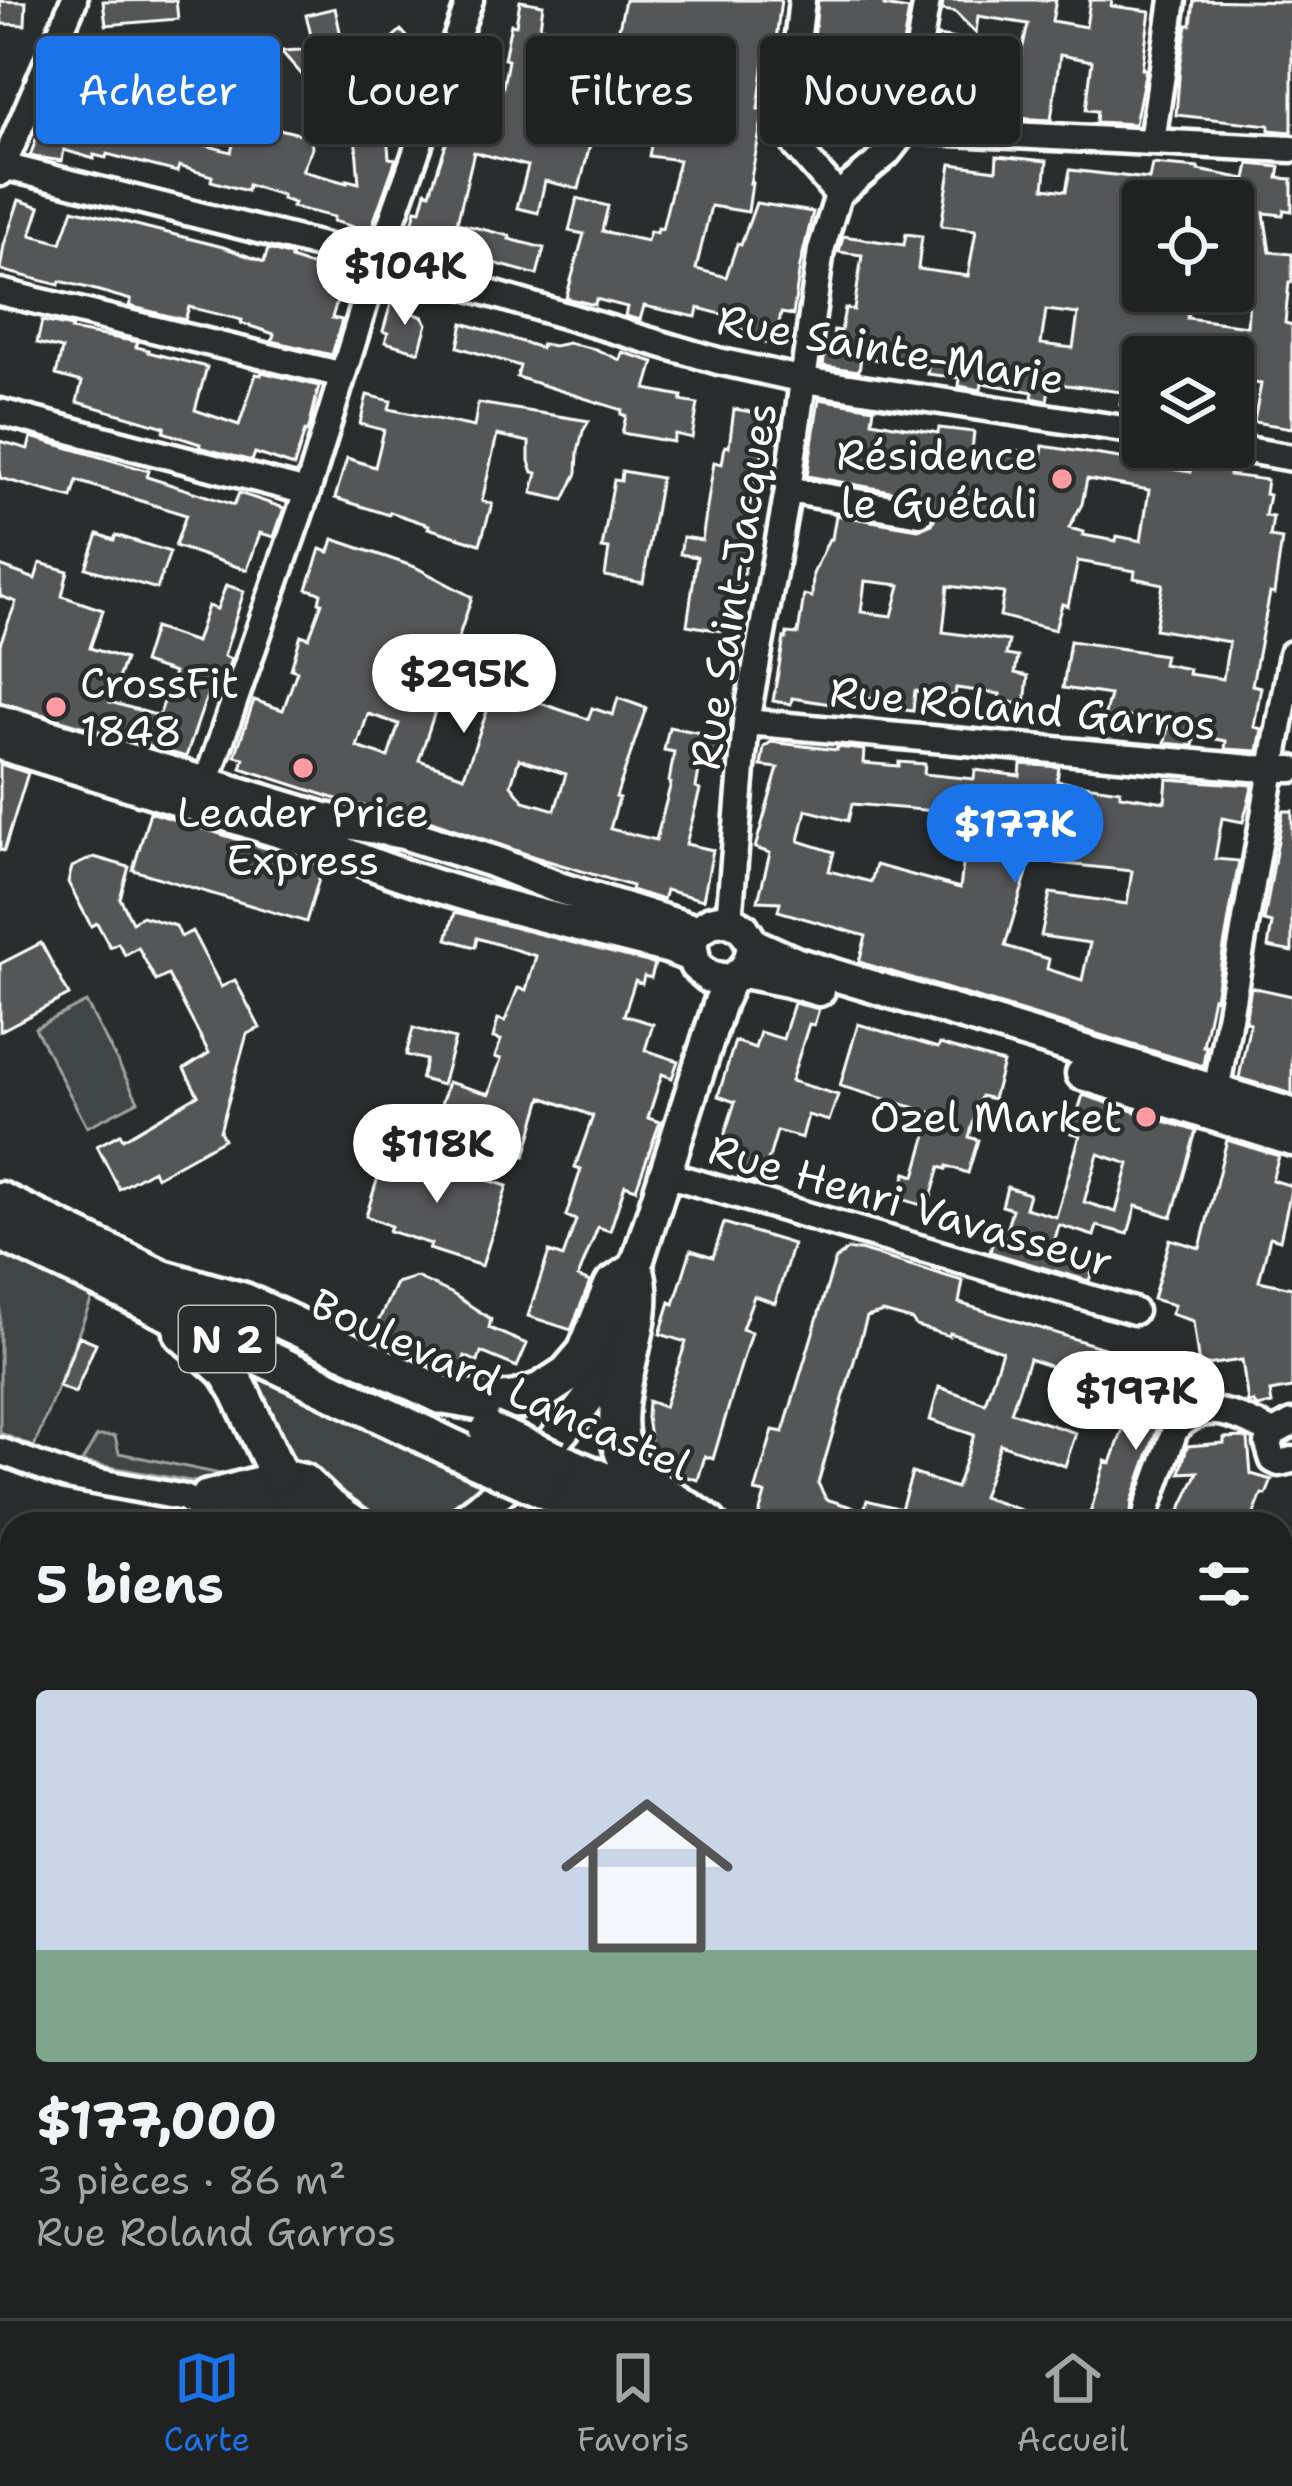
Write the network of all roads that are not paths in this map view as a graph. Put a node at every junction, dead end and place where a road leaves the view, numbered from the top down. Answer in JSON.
{"nodes":[{"id":1,"x":74,"y":0,"type":"edge"},
{"id":2,"x":470,"y":0,"type":"edge"},
{"id":3,"x":802,"y":0,"type":"edge"},
{"id":4,"x":927,"y":0,"type":"edge"},
{"id":5,"x":1173,"y":0,"type":"edge"},
{"id":6,"x":922,"y":36,"type":"edge"},
{"id":7,"x":1020,"y":135,"type":"edge"},
{"id":8,"x":1152,"y":141,"type":"junction"},
{"id":9,"x":896,"y":144,"type":"edge"},
{"id":10,"x":1292,"y":149,"type":"edge"},
{"id":11,"x":1,"y":170,"type":"edge"},
{"id":12,"x":838,"y":195,"type":"junction"},
{"id":13,"x":378,"y":260,"type":"junction"},
{"id":14,"x":0,"y":292,"type":"edge"},
{"id":15,"x":343,"y":375,"type":"junction"},
{"id":16,"x":803,"y":380,"type":"junction"},
{"id":17,"x":0,"y":412,"type":"edge"},
{"id":18,"x":1122,"y":429,"type":"edge"},
{"id":19,"x":1254,"y":451,"type":"edge"},
{"id":20,"x":1292,"y":458,"type":"edge"},
{"id":21,"x":788,"y":490,"type":"junction"},
{"id":22,"x":307,"y":492,"type":"junction"},
{"id":23,"x":920,"y":513,"type":"dead end"},
{"id":24,"x":1292,"y":654,"type":"edge"},
{"id":25,"x":0,"y":721,"type":"edge"},
{"id":26,"x":746,"y":722,"type":"junction"},
{"id":27,"x":0,"y":744,"type":"edge"},
{"id":28,"x":1282,"y":768,"type":"edge"},
{"id":29,"x":206,"y":783,"type":"junction"},
{"id":30,"x":730,"y":920,"type":"joint"},
{"id":31,"x":720,"y":959,"type":"junction"},
{"id":32,"x":1216,"y":1093,"type":"junction"},
{"id":33,"x":1292,"y":1114,"type":"edge"},
{"id":34,"x":1292,"y":1140,"type":"edge"},
{"id":35,"x":666,"y":1174,"type":"junction"},
{"id":36,"x":0,"y":1201,"type":"edge"},
{"id":37,"x":0,"y":1231,"type":"edge"},
{"id":38,"x":635,"y":1271,"type":"junction"},
{"id":39,"x":157,"y":1292,"type":"junction"},
{"id":40,"x":1134,"y":1311,"type":"dead end"},
{"id":41,"x":1283,"y":1428,"type":"edge"},
{"id":42,"x":255,"y":1429,"type":"junction"},
{"id":43,"x":0,"y":1450,"type":"edge"},
{"id":44,"x":1292,"y":1460,"type":"edge"},
{"id":45,"x":549,"y":1475,"type":"junction"},
{"id":46,"x":285,"y":1487,"type":"junction"},
{"id":47,"x":231,"y":1489,"type":"junction"},
{"id":48,"x":185,"y":1498,"type":"junction"},
{"id":49,"x":307,"y":1512,"type":"edge"},
{"id":50,"x":341,"y":1512,"type":"edge"},
{"id":51,"x":473,"y":1512,"type":"edge"},
{"id":52,"x":604,"y":1512,"type":"edge"},
{"id":53,"x":668,"y":1512,"type":"edge"},
{"id":54,"x":692,"y":1512,"type":"edge"},
{"id":55,"x":1147,"y":1512,"type":"edge"}],
"edges":[{"from":1,"to":11,"type":"street"},
{"from":2,"to":13,"type":"street"},
{"from":3,"to":12,"type":"street"},
{"from":4,"to":6,"type":"street"},
{"from":5,"to":8,"type":"street"},
{"from":7,"to":8,"type":"street"},
{"from":8,"to":10,"type":"street"},
{"from":9,"to":12,"type":"street"},
{"from":11,"to":13,"type":"street","name":"Rue Sainte-Marie"},
{"from":12,"to":16,"type":"street","name":"Rue Saint-Jacques"},
{"from":13,"to":15,"type":"street"},
{"from":13,"to":16,"type":"street","name":"Rue Sainte-Marie"},
{"from":14,"to":15,"type":"street"},
{"from":15,"to":22,"type":"street"},
{"from":16,"to":18,"type":"street","name":"Rue Sainte-Marie"},
{"from":16,"to":21,"type":"street","name":"Rue Saint-Jacques"},
{"from":17,"to":22,"type":"street"},
{"from":19,"to":20,"type":"street"},
{"from":21,"to":23,"type":"street"},
{"from":21,"to":26,"type":"street","name":"Rue Saint-Jacques"},
{"from":22,"to":29,"type":"street"},
{"from":24,"to":28,"type":"street"},
{"from":25,"to":29,"type":"street"},
{"from":26,"to":28,"type":"street","name":"Rue Roland Garros"},
{"from":26,"to":30,"type":"street","name":"Rue Saint-Jacques"},
{"from":27,"to":31,"type":"street"},
{"from":28,"to":32,"type":"street"},
{"from":29,"to":31,"type":"street"},
{"from":30,"to":31,"type":"street"},
{"from":31,"to":32,"type":"street"},
{"from":31,"to":34,"type":"street"},
{"from":31,"to":35,"type":"street"},
{"from":32,"to":33,"type":"street"},
{"from":35,"to":38,"type":"street"},
{"from":35,"to":40,"type":"street","name":"Rue Henri Vavasseur"},
{"from":36,"to":39,"type":"main road","name":"Boulevard Lancastel","number":"N 2"},
{"from":37,"to":39,"type":"main road","number":"N 2"},
{"from":38,"to":39,"type":"main road"},
{"from":38,"to":51,"type":"street"},
{"from":38,"to":54,"type":"main road"},
{"from":39,"to":42,"type":"main road"},
{"from":39,"to":45,"type":"main road","name":"Boulevard Lancastel","number":"N 2","bridge":true},
{"from":39,"to":45,"type":"main road","number":"N 2","bridge":true},
{"from":41,"to":44,"type":"street"},
{"from":41,"to":55,"type":"street"},
{"from":42,"to":46,"type":"main road"},
{"from":42,"to":47,"type":"street"},
{"from":43,"to":48,"type":"street"},
{"from":45,"to":52,"type":"main road","number":"N 2"},
{"from":45,"to":53,"type":"main road","name":"Boulevard Lancastel","number":"N 2"},
{"from":46,"to":47,"type":"street"},
{"from":46,"to":48,"type":"street"},
{"from":46,"to":49,"type":"street"},
{"from":46,"to":50,"type":"street"},
{"from":47,"to":48,"type":"street"}]}
